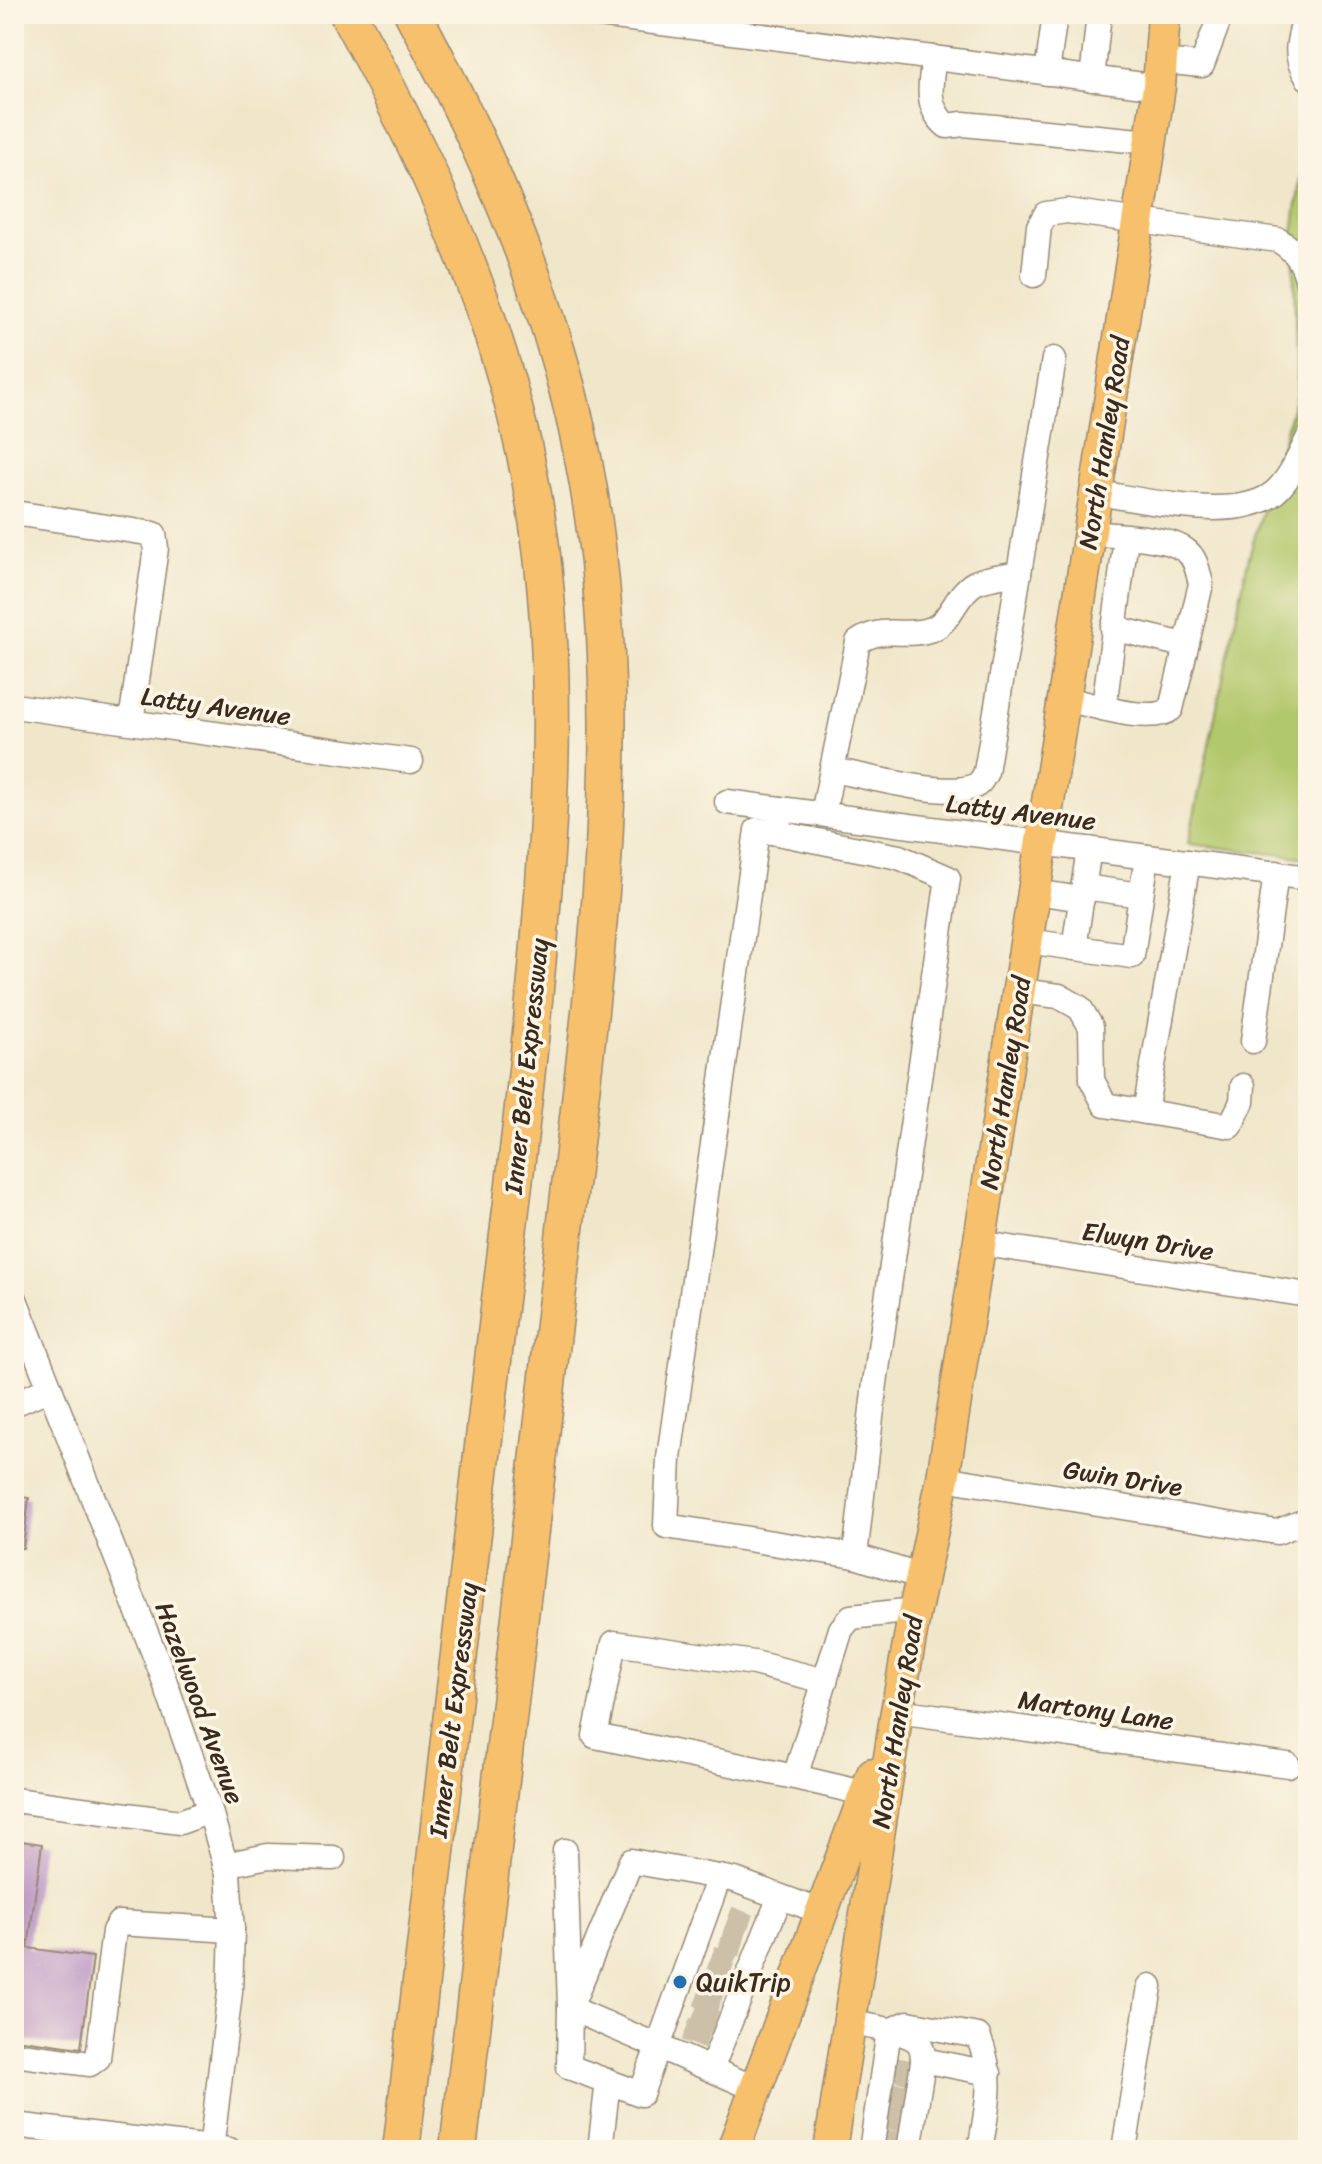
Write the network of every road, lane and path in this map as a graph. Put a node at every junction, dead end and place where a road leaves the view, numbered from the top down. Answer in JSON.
{"nodes":[{"id":1,"x":348,"y":14,"type":"edge"},
{"id":2,"x":413,"y":14,"type":"edge"},
{"id":3,"x":592,"y":14,"type":"edge"},
{"id":4,"x":1055,"y":14,"type":"edge"},
{"id":5,"x":1099,"y":14,"type":"edge"},
{"id":6,"x":1164,"y":14,"type":"edge"},
{"id":7,"x":1221,"y":14,"type":"edge"},
{"id":8,"x":1306,"y":14,"type":"edge"},
{"id":9,"x":1051,"y":47,"type":"junction"},
{"id":10,"x":1095,"y":53,"type":"junction"},
{"id":11,"x":934,"y":58,"type":"junction"},
{"id":12,"x":1047,"y":73,"type":"junction"},
{"id":13,"x":1160,"y":74,"type":"junction"},
{"id":14,"x":1308,"y":78,"type":"edge"},
{"id":15,"x":1092,"y":79,"type":"junction"},
{"id":16,"x":1150,"y":142,"type":"junction"},
{"id":17,"x":1138,"y":222,"type":"junction"},
{"id":18,"x":1034,"y":275,"type":"dead end"},
{"id":19,"x":1308,"y":282,"type":"edge"},
{"id":20,"x":1054,"y":359,"type":"dead end"},
{"id":21,"x":1308,"y":439,"type":"edge"},
{"id":22,"x":1097,"y":493,"type":"junction"},
{"id":23,"x":14,"y":513,"type":"edge"},
{"id":24,"x":1090,"y":533,"type":"junction"},
{"id":25,"x":1126,"y":538,"type":"junction"},
{"id":26,"x":1019,"y":573,"type":"junction"},
{"id":27,"x":1113,"y":628,"type":"junction"},
{"id":28,"x":1184,"y":645,"type":"junction"},
{"id":29,"x":1065,"y":699,"type":"junction"},
{"id":30,"x":14,"y":706,"type":"edge"},
{"id":31,"x":1104,"y":707,"type":"junction"},
{"id":32,"x":131,"y":722,"type":"junction"},
{"id":33,"x":411,"y":761,"type":"dead end"},
{"id":34,"x":832,"y":770,"type":"junction"},
{"id":35,"x":727,"y":802,"type":"dead end"},
{"id":36,"x":823,"y":814,"type":"junction"},
{"id":37,"x":779,"y":821,"type":"junction"},
{"id":38,"x":1043,"y":843,"type":"junction"},
{"id":39,"x":1089,"y":849,"type":"junction"},
{"id":40,"x":1147,"y":857,"type":"junction"},
{"id":41,"x":1188,"y":862,"type":"junction"},
{"id":42,"x":1276,"y":873,"type":"junction"},
{"id":43,"x":1308,"y":878,"type":"edge"},
{"id":44,"x":1035,"y":892,"type":"junction"},
{"id":45,"x":1083,"y":893,"type":"junction"},
{"id":46,"x":1140,"y":895,"type":"junction"},
{"id":47,"x":1027,"y":941,"type":"junction"},
{"id":48,"x":1074,"y":948,"type":"junction"},
{"id":49,"x":1019,"y":991,"type":"junction"},
{"id":50,"x":1253,"y":1041,"type":"dead end"},
{"id":51,"x":1243,"y":1086,"type":"dead end"},
{"id":52,"x":1145,"y":1112,"type":"junction"},
{"id":53,"x":979,"y":1243,"type":"junction"},
{"id":54,"x":1308,"y":1295,"type":"edge"},
{"id":55,"x":14,"y":1297,"type":"edge"},
{"id":56,"x":50,"y":1388,"type":"junction"},
{"id":57,"x":14,"y":1404,"type":"edge"},
{"id":58,"x":943,"y":1478,"type":"junction"},
{"id":59,"x":1303,"y":1527,"type":"edge"},
{"id":60,"x":855,"y":1556,"type":"junction"},
{"id":61,"x":922,"y":1577,"type":"junction"},
{"id":62,"x":915,"y":1610,"type":"junction"},
{"id":63,"x":825,"y":1681,"type":"junction"},
{"id":64,"x":897,"y":1711,"type":"junction"},
{"id":65,"x":1288,"y":1765,"type":"dead end"},
{"id":66,"x":795,"y":1777,"type":"junction"},
{"id":67,"x":874,"y":1797,"type":"junction"},
{"id":68,"x":14,"y":1800,"type":"edge"},
{"id":69,"x":210,"y":1811,"type":"junction"},
{"id":70,"x":565,"y":1851,"type":"dead end"},
{"id":71,"x":333,"y":1858,"type":"dead end"},
{"id":72,"x":225,"y":1865,"type":"junction"},
{"id":73,"x":719,"y":1877,"type":"junction"},
{"id":74,"x":780,"y":1897,"type":"junction"},
{"id":75,"x":822,"y":1912,"type":"junction"},
{"id":76,"x":232,"y":1930,"type":"junction"},
{"id":77,"x":716,"y":1979,"type":"junction"},
{"id":78,"x":1150,"y":1986,"type":"dead end"},
{"id":79,"x":570,"y":2008,"type":"junction"},
{"id":80,"x":850,"y":2023,"type":"junction"},
{"id":81,"x":889,"y":2031,"type":"junction"},
{"id":82,"x":658,"y":2047,"type":"junction"},
{"id":83,"x":14,"y":2054,"type":"edge"},
{"id":84,"x":711,"y":2069,"type":"junction"},
{"id":85,"x":989,"y":2073,"type":"junction"},
{"id":86,"x":608,"y":2081,"type":"junction"},
{"id":87,"x":756,"y":2089,"type":"junction"},
{"id":88,"x":838,"y":2096,"type":"junction"},
{"id":89,"x":897,"y":2113,"type":"edge"},
{"id":90,"x":14,"y":2125,"type":"edge"},
{"id":91,"x":404,"y":2133,"type":"edge"},
{"id":92,"x":460,"y":2136,"type":"edge"},
{"id":93,"x":54,"y":2140,"type":"edge"},
{"id":94,"x":732,"y":2146,"type":"edge"},
{"id":95,"x":217,"y":2149,"type":"edge"},
{"id":96,"x":600,"y":2150,"type":"edge"},
{"id":97,"x":830,"y":2150,"type":"edge"},
{"id":98,"x":980,"y":2150,"type":"edge"},
{"id":99,"x":1124,"y":2150,"type":"edge"}],
"edges":[{"from":1,"to":91,"type":"highway","name":"Inner Belt Expressway"},
{"from":2,"to":92,"type":"highway"},
{"from":3,"to":11,"type":"street"},
{"from":4,"to":9,"type":"street"},
{"from":5,"to":10,"type":"street"},
{"from":6,"to":13,"type":"main road","name":"North Hanley Road"},
{"from":7,"to":13,"type":"street"},
{"from":8,"to":14,"type":"street"},
{"from":9,"to":10,"type":"street"},
{"from":9,"to":12,"type":"street"},
{"from":10,"to":15,"type":"street"},
{"from":11,"to":12,"type":"street"},
{"from":11,"to":16,"type":"street"},
{"from":12,"to":15,"type":"street"},
{"from":13,"to":15,"type":"street"},
{"from":13,"to":16,"type":"main road","name":"North Hanley Road"},
{"from":16,"to":17,"type":"main road","name":"North Hanley Road"},
{"from":17,"to":18,"type":"street"},
{"from":17,"to":19,"type":"street"},
{"from":17,"to":22,"type":"main road","name":"North Hanley Road"},
{"from":20,"to":26,"type":"street"},
{"from":21,"to":22,"type":"street"},
{"from":22,"to":24,"type":"main road","name":"North Hanley Road"},
{"from":23,"to":32,"type":"street"},
{"from":24,"to":25,"type":"street"},
{"from":24,"to":29,"type":"main road","name":"North Hanley Road"},
{"from":25,"to":27,"type":"street"},
{"from":25,"to":28,"type":"street"},
{"from":26,"to":34,"type":"street"},
{"from":26,"to":34,"type":"street"},
{"from":27,"to":28,"type":"street"},
{"from":27,"to":31,"type":"street"},
{"from":28,"to":31,"type":"street"},
{"from":29,"to":31,"type":"street"},
{"from":29,"to":38,"type":"main road","name":"North Hanley Road"},
{"from":30,"to":32,"type":"street","name":"Latty Avenue"},
{"from":32,"to":33,"type":"street","name":"Latty Avenue"},
{"from":34,"to":36,"type":"street"},
{"from":35,"to":37,"type":"street","name":"Latty Avenue"},
{"from":36,"to":37,"type":"street","name":"Latty Avenue"},
{"from":36,"to":38,"type":"street","name":"Latty Avenue"},
{"from":37,"to":60,"type":"street"},
{"from":37,"to":60,"type":"street"},
{"from":38,"to":39,"type":"street","name":"Latty Avenue"},
{"from":38,"to":44,"type":"main road","name":"North Hanley Road"},
{"from":39,"to":40,"type":"street","name":"Latty Avenue"},
{"from":39,"to":45,"type":"street"},
{"from":40,"to":41,"type":"street","name":"Latty Avenue"},
{"from":40,"to":46,"type":"street"},
{"from":41,"to":42,"type":"street","name":"Latty Avenue"},
{"from":41,"to":52,"type":"street"},
{"from":42,"to":43,"type":"street","name":"Latty Avenue"},
{"from":42,"to":50,"type":"street"},
{"from":44,"to":45,"type":"street"},
{"from":44,"to":47,"type":"main road","name":"North Hanley Road"},
{"from":45,"to":46,"type":"street"},
{"from":45,"to":48,"type":"street"},
{"from":46,"to":48,"type":"street"},
{"from":47,"to":48,"type":"street"},
{"from":47,"to":49,"type":"main road","name":"North Hanley Road"},
{"from":49,"to":52,"type":"street"},
{"from":49,"to":53,"type":"main road","name":"North Hanley Road"},
{"from":51,"to":52,"type":"street"},
{"from":53,"to":54,"type":"street","name":"Elwyn Drive"},
{"from":53,"to":58,"type":"main road","name":"North Hanley Road"},
{"from":55,"to":56,"type":"street","name":"Hazelwood Avenue"},
{"from":56,"to":57,"type":"street"},
{"from":56,"to":69,"type":"street","name":"Hazelwood Avenue"},
{"from":58,"to":59,"type":"street","name":"Gwin Drive"},
{"from":58,"to":61,"type":"main road","name":"North Hanley Road"},
{"from":60,"to":61,"type":"street"},
{"from":61,"to":62,"type":"main road","name":"North Hanley Road"},
{"from":62,"to":63,"type":"street"},
{"from":62,"to":64,"type":"main road","name":"North Hanley Road"},
{"from":63,"to":66,"type":"street"},
{"from":63,"to":66,"type":"street"},
{"from":64,"to":65,"type":"street","name":"Martony Lane"},
{"from":64,"to":67,"type":"main road","name":"North Hanley Road"},
{"from":66,"to":67,"type":"street"},
{"from":67,"to":75,"type":"main road"},
{"from":67,"to":80,"type":"main road","name":"North Hanley Road"},
{"from":68,"to":69,"type":"street"},
{"from":69,"to":72,"type":"street","name":"Hazelwood Avenue"},
{"from":70,"to":79,"type":"street"},
{"from":71,"to":72,"type":"street"},
{"from":72,"to":76,"type":"street","name":"Hazelwood Avenue"},
{"from":73,"to":74,"type":"street"},
{"from":73,"to":77,"type":"street"},
{"from":73,"to":79,"type":"street"},
{"from":74,"to":75,"type":"street"},
{"from":74,"to":77,"type":"street"},
{"from":75,"to":87,"type":"main road"},
{"from":76,"to":83,"type":"street"},
{"from":76,"to":95,"type":"street","name":"Hazelwood Avenue"},
{"from":77,"to":82,"type":"street"},
{"from":77,"to":84,"type":"street"},
{"from":78,"to":99,"type":"street"},
{"from":79,"to":82,"type":"street"},
{"from":79,"to":86,"type":"street"},
{"from":80,"to":81,"type":"street"},
{"from":80,"to":88,"type":"main road","name":"North Hanley Road"},
{"from":81,"to":85,"type":"street"},
{"from":81,"to":89,"type":"street"},
{"from":81,"to":89,"type":"street"},
{"from":82,"to":84,"type":"street"},
{"from":82,"to":86,"type":"street"},
{"from":84,"to":87,"type":"street"},
{"from":85,"to":89,"type":"street"},
{"from":85,"to":98,"type":"street"},
{"from":86,"to":96,"type":"street"},
{"from":87,"to":94,"type":"main road"},
{"from":88,"to":89,"type":"street"},
{"from":88,"to":97,"type":"main road","name":"North Hanley Road"},
{"from":90,"to":93,"type":"street"},
{"from":93,"to":95,"type":"street"}]}
